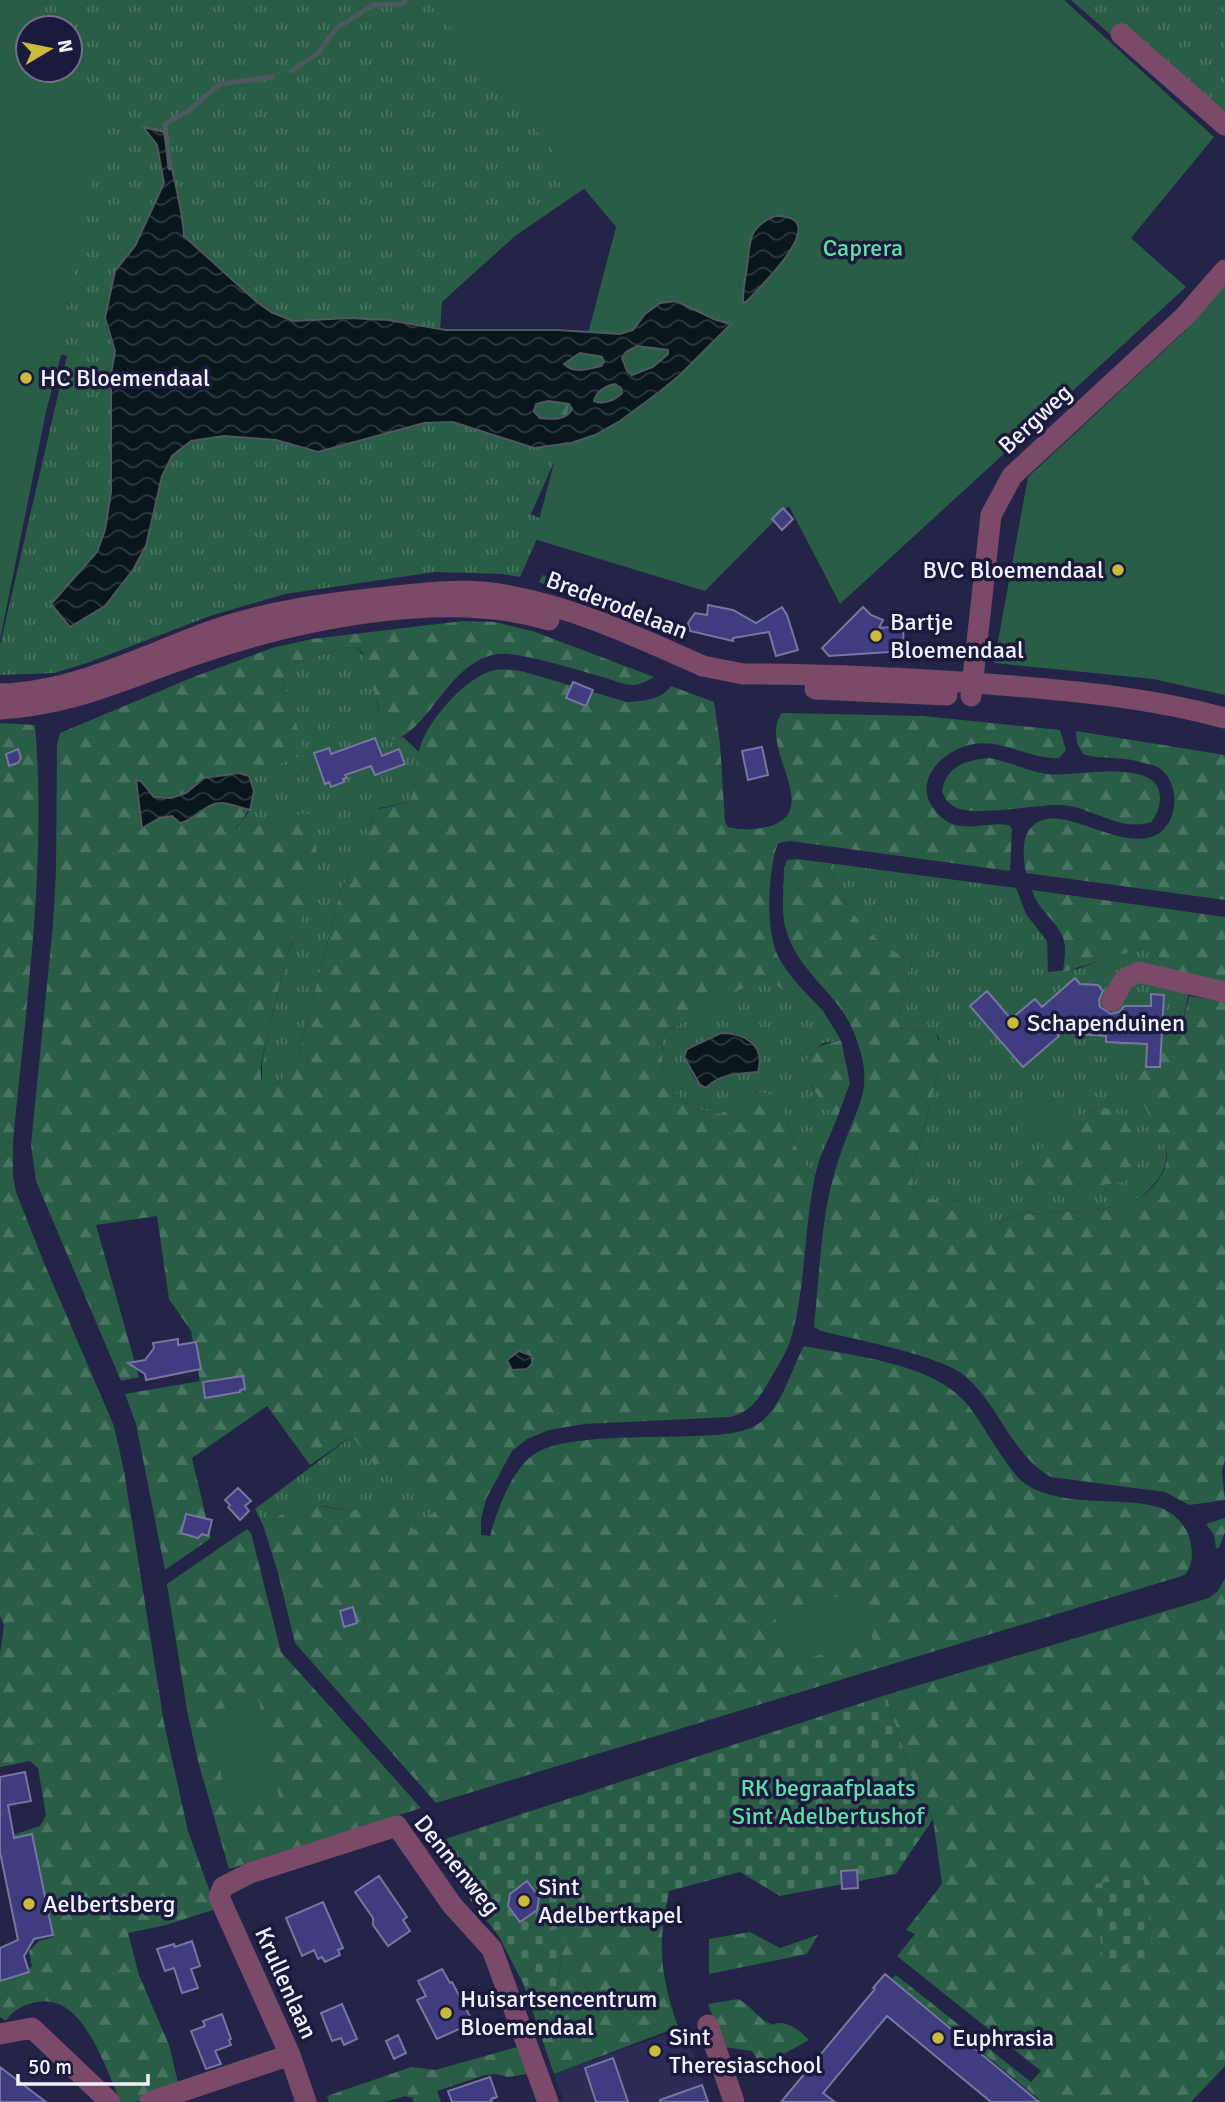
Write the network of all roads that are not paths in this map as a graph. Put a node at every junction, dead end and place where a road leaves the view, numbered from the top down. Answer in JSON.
{"nodes":[{"id":1,"x":1121,"y":34,"type":"dead end"},
{"id":2,"x":1225,"y":125,"type":"edge"},
{"id":3,"x":1225,"y":270,"type":"edge"},
{"id":4,"x":972,"y":690,"type":"junction"},
{"id":5,"x":0,"y":694,"type":"edge"},
{"id":6,"x":47,"y":696,"type":"junction"},
{"id":7,"x":1078,"y":697,"type":"junction"},
{"id":8,"x":0,"y":709,"type":"edge"},
{"id":9,"x":1225,"y":718,"type":"edge"},
{"id":10,"x":1225,"y":733,"type":"edge"},
{"id":11,"x":1225,"y":992,"type":"edge"},
{"id":12,"x":1112,"y":1001,"type":"dead end"},
{"id":13,"x":223,"y":1887,"type":"joint"},
{"id":14,"x":708,"y":2025,"type":"dead end"},
{"id":15,"x":0,"y":2034,"type":"edge"},
{"id":16,"x":290,"y":2055,"type":"junction"},
{"id":17,"x":110,"y":2102,"type":"edge"},
{"id":18,"x":150,"y":2102,"type":"edge"},
{"id":19,"x":306,"y":2102,"type":"edge"},
{"id":20,"x":548,"y":2102,"type":"edge"},
{"id":21,"x":734,"y":2102,"type":"edge"}],
"edges":[{"from":1,"to":2,"type":"street"},
{"from":3,"to":4,"type":"street","name":"Bergweg"},
{"from":4,"to":6,"type":"street","name":"Brederodelaan"},
{"from":4,"to":7,"type":"street","name":"Brederodelaan"},
{"from":5,"to":6,"type":"street","name":"Brederodelaan"},
{"from":6,"to":8,"type":"street","name":"Brederodelaan"},
{"from":7,"to":9,"type":"street","name":"Brederodelaan"},
{"from":7,"to":10,"type":"street","name":"Brederodelaan"},
{"from":11,"to":12,"type":"street"},
{"from":13,"to":16,"type":"street","name":"Krullenlaan"},
{"from":13,"to":20,"type":"street","name":"Dennenweg"},
{"from":14,"to":21,"type":"street"},
{"from":15,"to":17,"type":"street"},
{"from":16,"to":18,"type":"street"},
{"from":16,"to":19,"type":"street","name":"Krullenlaan"}]}
